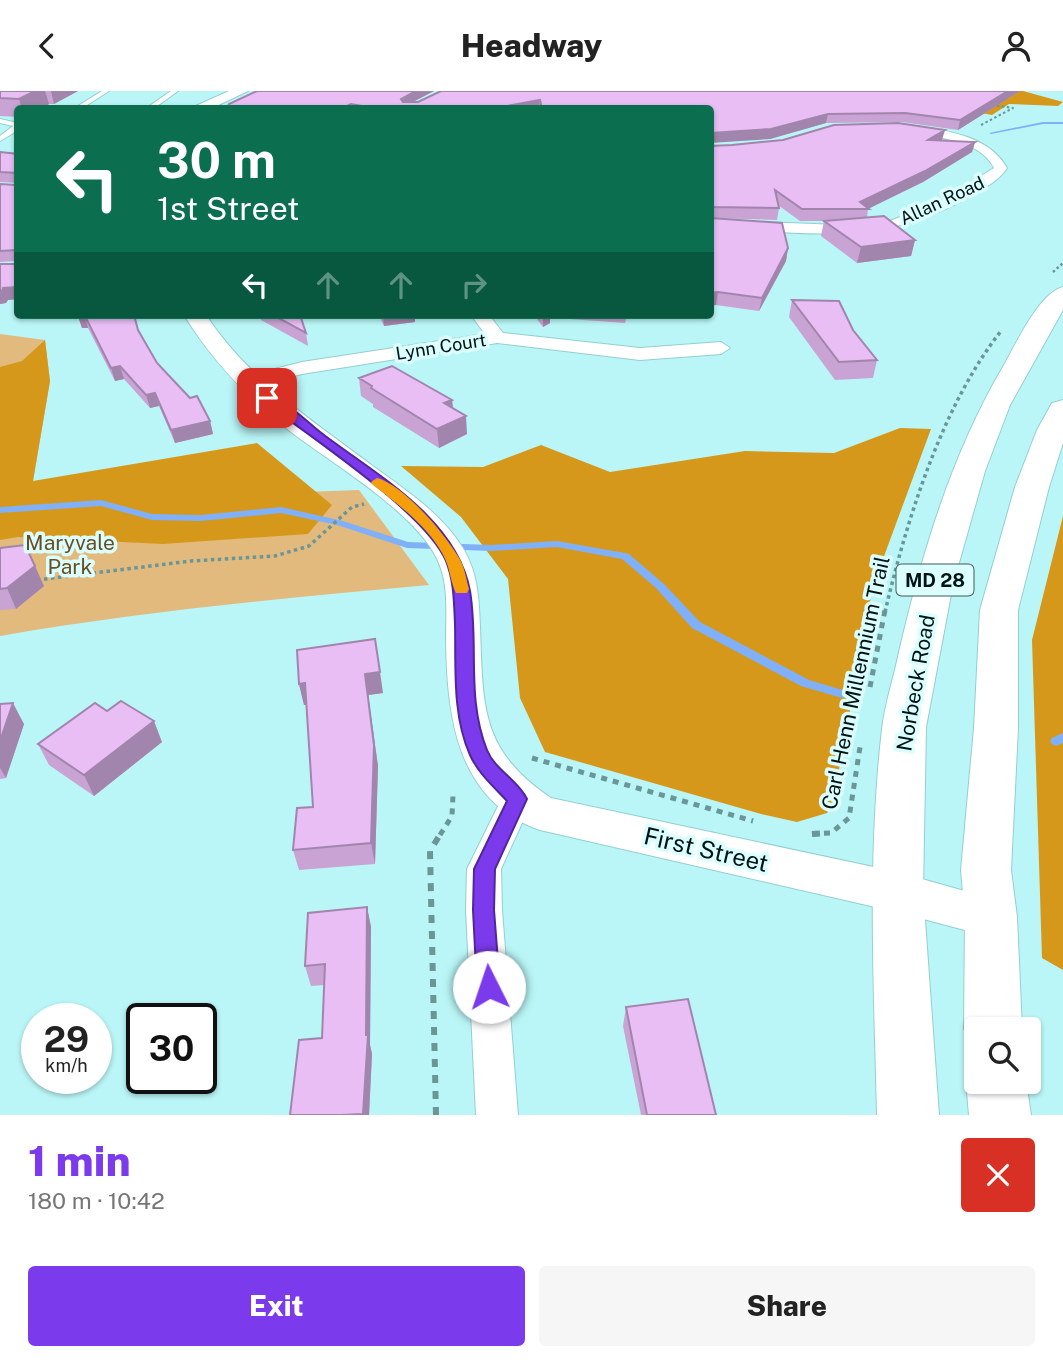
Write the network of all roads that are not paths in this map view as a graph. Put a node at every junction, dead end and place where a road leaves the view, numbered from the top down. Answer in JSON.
{"nodes":[{"id":1,"x":106,"y":91,"type":"edge"},
{"id":2,"x":175,"y":91,"type":"edge"},
{"id":3,"x":241,"y":91,"type":"edge"},
{"id":4,"x":83,"y":105,"type":"edge"},
{"id":5,"x":154,"y":105,"type":"edge"},
{"id":6,"x":206,"y":105,"type":"edge"},
{"id":7,"x":897,"y":128,"type":"edge"},
{"id":8,"x":0,"y":140,"type":"edge"},
{"id":9,"x":9,"y":142,"type":"dead end"},
{"id":10,"x":714,"y":224,"type":"edge"},
{"id":11,"x":1053,"y":287,"type":"edge"},
{"id":12,"x":197,"y":319,"type":"edge"},
{"id":13,"x":483,"y":319,"type":"edge"},
{"id":14,"x":497,"y":338,"type":"junction"},
{"id":15,"x":721,"y":348,"type":"dead end"},
{"id":16,"x":246,"y":382,"type":"junction"},
{"id":17,"x":1063,"y":409,"type":"edge"},
{"id":18,"x":517,"y":799,"type":"junction"},
{"id":19,"x":897,"y":892,"type":"junction"},
{"id":20,"x":991,"y":918,"type":"junction"},
{"id":21,"x":993,"y":1017,"type":"edge"},
{"id":22,"x":998,"y":1094,"type":"edge"},
{"id":23,"x":497,"y":1115,"type":"edge"},
{"id":24,"x":908,"y":1115,"type":"edge"},
{"id":25,"x":1000,"y":1115,"type":"edge"}],
"edges":[{"from":1,"to":4,"type":"lane"},
{"from":2,"to":5,"type":"lane"},
{"from":3,"to":6,"type":"street"},
{"from":7,"to":10,"type":"street","name":"Allan Road"},
{"from":8,"to":9,"type":"lane"},
{"from":11,"to":19,"type":"main road","name":"Norbeck Road","number":"MD 28"},
{"from":12,"to":16,"type":"street"},
{"from":13,"to":14,"type":"street"},
{"from":14,"to":15,"type":"street","name":"Lynn Court"},
{"from":14,"to":16,"type":"street","name":"Lynn Court"},
{"from":16,"to":18,"type":"street"},
{"from":17,"to":20,"type":"main road","number":"MD 28"},
{"from":18,"to":19,"type":"street","name":"First Street"},
{"from":18,"to":23,"type":"street"},
{"from":19,"to":20,"type":"street","name":"First Street"},
{"from":19,"to":24,"type":"main road","number":"MD 28"},
{"from":20,"to":21,"type":"main road","number":"MD 28"},
{"from":22,"to":25,"type":"main road"}]}
